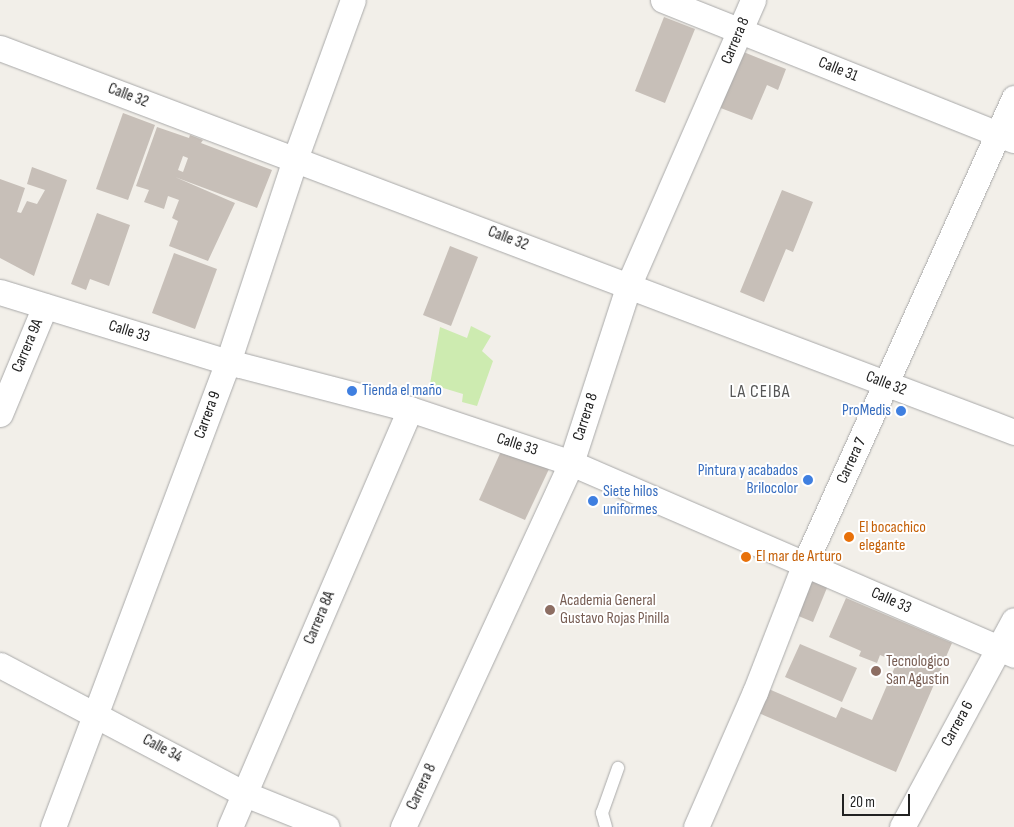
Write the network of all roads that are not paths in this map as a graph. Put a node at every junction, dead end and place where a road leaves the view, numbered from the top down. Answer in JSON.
{"nodes":[{"id":1,"x":353,"y":0,"type":"edge"},
{"id":2,"x":663,"y":0,"type":"edge"},
{"id":3,"x":753,"y":0,"type":"edge"},
{"id":4,"x":741,"y":32,"type":"junction"},
{"id":5,"x":0,"y":48,"type":"edge"},
{"id":6,"x":1014,"y":98,"type":"edge"},
{"id":7,"x":1006,"y":138,"type":"edge"},
{"id":8,"x":295,"y":159,"type":"junction"},
{"id":9,"x":630,"y":284,"type":"junction"},
{"id":10,"x":0,"y":292,"type":"edge"},
{"id":11,"x":45,"y":306,"type":"junction"},
{"id":12,"x":228,"y":362,"type":"junction"},
{"id":13,"x":886,"y":384,"type":"junction"},
{"id":14,"x":410,"y":410,"type":"junction"},
{"id":15,"x":0,"y":414,"type":"edge"},
{"id":16,"x":1014,"y":432,"type":"edge"},
{"id":17,"x":571,"y":463,"type":"junction"},
{"id":18,"x":805,"y":563,"type":"junction"},
{"id":19,"x":1014,"y":620,"type":"edge"},
{"id":20,"x":1007,"y":652,"type":"edge"},
{"id":21,"x":0,"y":664,"type":"edge"},
{"id":22,"x":97,"y":714,"type":"junction"},
{"id":23,"x":618,"y":768,"type":"dead end"},
{"id":24,"x":245,"y":794,"type":"junction"},
{"id":25,"x":53,"y":827,"type":"edge"},
{"id":26,"x":230,"y":827,"type":"edge"},
{"id":27,"x":327,"y":827,"type":"edge"},
{"id":28,"x":403,"y":827,"type":"edge"},
{"id":29,"x":606,"y":827,"type":"edge"},
{"id":30,"x":696,"y":827,"type":"edge"},
{"id":31,"x":902,"y":827,"type":"edge"}],
"edges":[{"from":1,"to":8,"type":"street","name":"Carrera 9"},
{"from":2,"to":4,"type":"street","name":"Calle 31"},
{"from":3,"to":4,"type":"street","name":"Carrera 8"},
{"from":4,"to":7,"type":"street","name":"Calle 31"},
{"from":4,"to":9,"type":"street","name":"Carrera 8"},
{"from":5,"to":8,"type":"street","name":"Calle 32"},
{"from":6,"to":7,"type":"street","name":"Carrera 7"},
{"from":7,"to":13,"type":"street","name":"Carrera 7"},
{"from":8,"to":9,"type":"street","name":"Calle 32"},
{"from":8,"to":12,"type":"street","name":"Carrera 9"},
{"from":9,"to":13,"type":"street","name":"Calle 32"},
{"from":9,"to":17,"type":"street","name":"Carrera 8"},
{"from":10,"to":11,"type":"street","name":"Calle 33"},
{"from":11,"to":12,"type":"street","name":"Calle 33"},
{"from":11,"to":15,"type":"street","name":"Carrera 9A"},
{"from":12,"to":14,"type":"street","name":"Calle 33"},
{"from":12,"to":22,"type":"street","name":"Carrera 9"},
{"from":13,"to":16,"type":"street","name":"Calle 32"},
{"from":13,"to":18,"type":"street","name":"Carrera 7"},
{"from":14,"to":17,"type":"street","name":"Calle 33"},
{"from":14,"to":24,"type":"street","name":"Carrera 8A"},
{"from":17,"to":18,"type":"street","name":"Calle 33"},
{"from":17,"to":28,"type":"street","name":"Carrera 8"},
{"from":18,"to":20,"type":"street","name":"Calle 33"},
{"from":18,"to":30,"type":"street","name":"Carrera 7"},
{"from":19,"to":20,"type":"street","name":"Carrera 6"},
{"from":20,"to":31,"type":"street","name":"Carrera 6"},
{"from":21,"to":22,"type":"street","name":"Calle 34"},
{"from":22,"to":24,"type":"street","name":"Calle 34"},
{"from":22,"to":25,"type":"street","name":"Carrera 9"},
{"from":23,"to":29,"type":"lane"},
{"from":24,"to":26,"type":"street","name":"Carrera 8A"},
{"from":24,"to":27,"type":"street","name":"Calle 34"}]}
